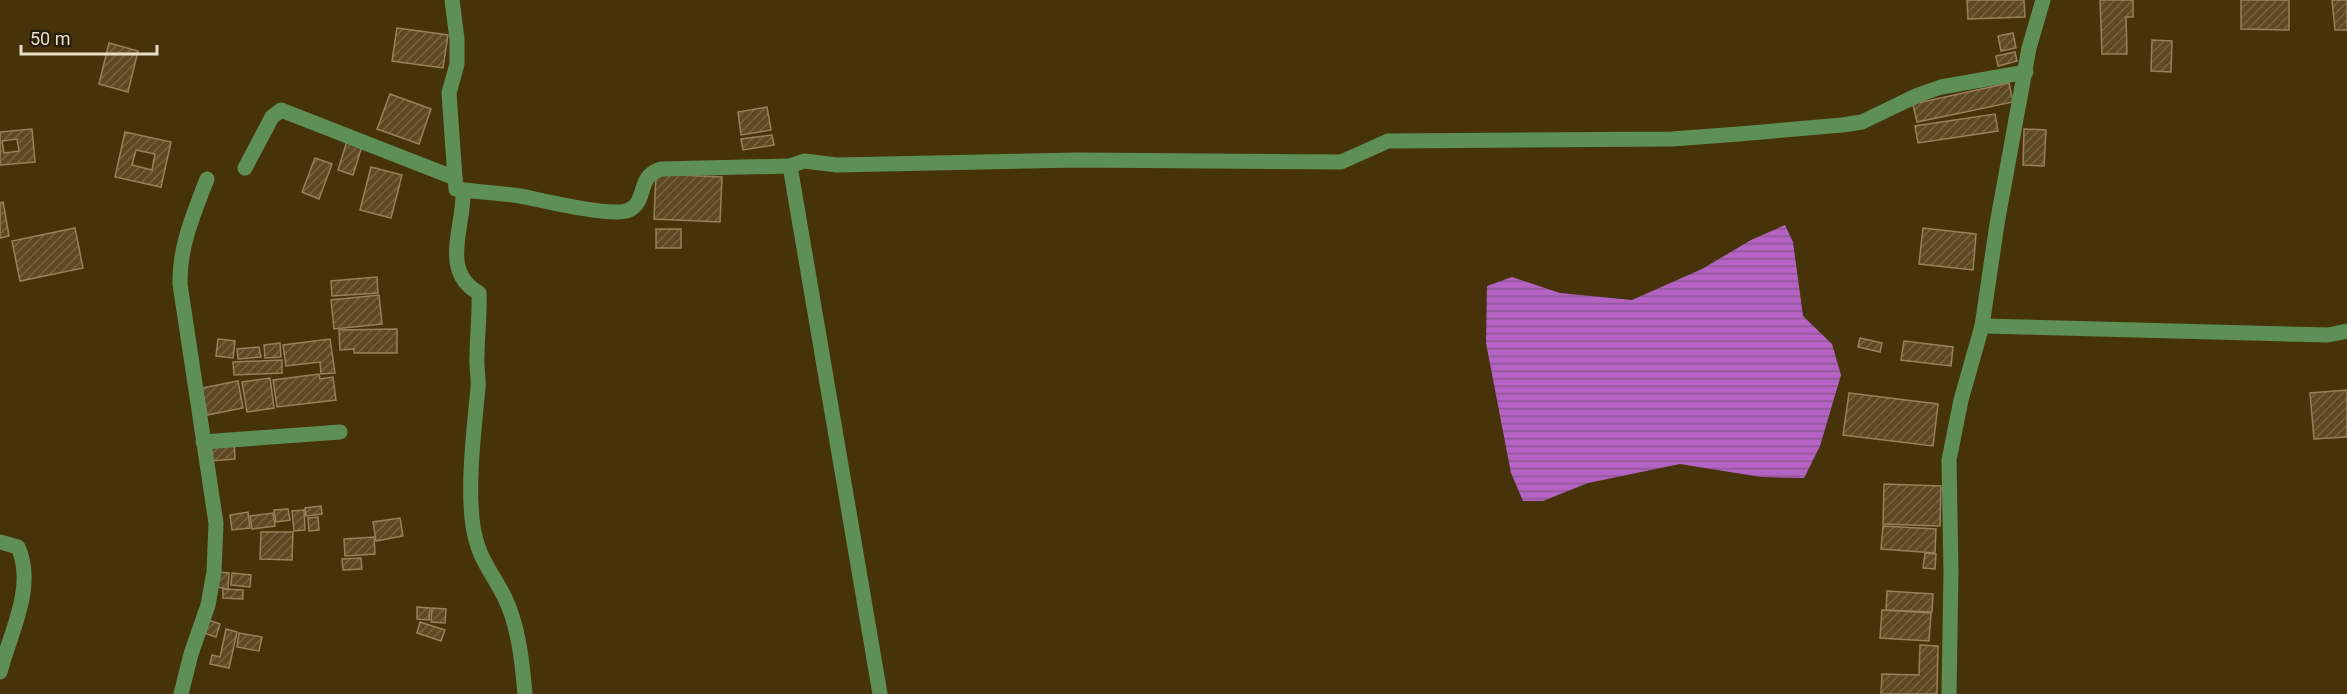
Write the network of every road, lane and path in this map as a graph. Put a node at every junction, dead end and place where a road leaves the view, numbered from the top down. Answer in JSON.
{"nodes":[{"id":1,"x":452,"y":0,"type":"edge"},
{"id":2,"x":2043,"y":0,"type":"edge"},
{"id":3,"x":2026,"y":72,"type":"junction"},
{"id":4,"x":790,"y":166,"type":"junction"},
{"id":5,"x":245,"y":168,"type":"dead end"},
{"id":6,"x":207,"y":179,"type":"dead end"},
{"id":7,"x":459,"y":184,"type":"junction"},
{"id":8,"x":1982,"y":326,"type":"junction"},
{"id":9,"x":2347,"y":331,"type":"edge"},
{"id":10,"x":340,"y":432,"type":"dead end"},
{"id":11,"x":203,"y":442,"type":"junction"},
{"id":12,"x":0,"y":542,"type":"edge"},
{"id":13,"x":0,"y":672,"type":"edge"},
{"id":14,"x":181,"y":694,"type":"edge"},
{"id":15,"x":525,"y":694,"type":"edge"},
{"id":16,"x":880,"y":694,"type":"edge"},
{"id":17,"x":1949,"y":694,"type":"edge"}],
"edges":[{"from":1,"to":7,"type":"street"},
{"from":2,"to":3,"type":"street"},
{"from":3,"to":4,"type":"street"},
{"from":3,"to":8,"type":"street"},
{"from":4,"to":7,"type":"street"},
{"from":4,"to":16,"type":"street"},
{"from":5,"to":7,"type":"street"},
{"from":6,"to":11,"type":"street"},
{"from":7,"to":15,"type":"street"},
{"from":8,"to":9,"type":"street"},
{"from":8,"to":17,"type":"street"},
{"from":10,"to":11,"type":"street"},
{"from":11,"to":14,"type":"street"},
{"from":12,"to":13,"type":"street"}]}
